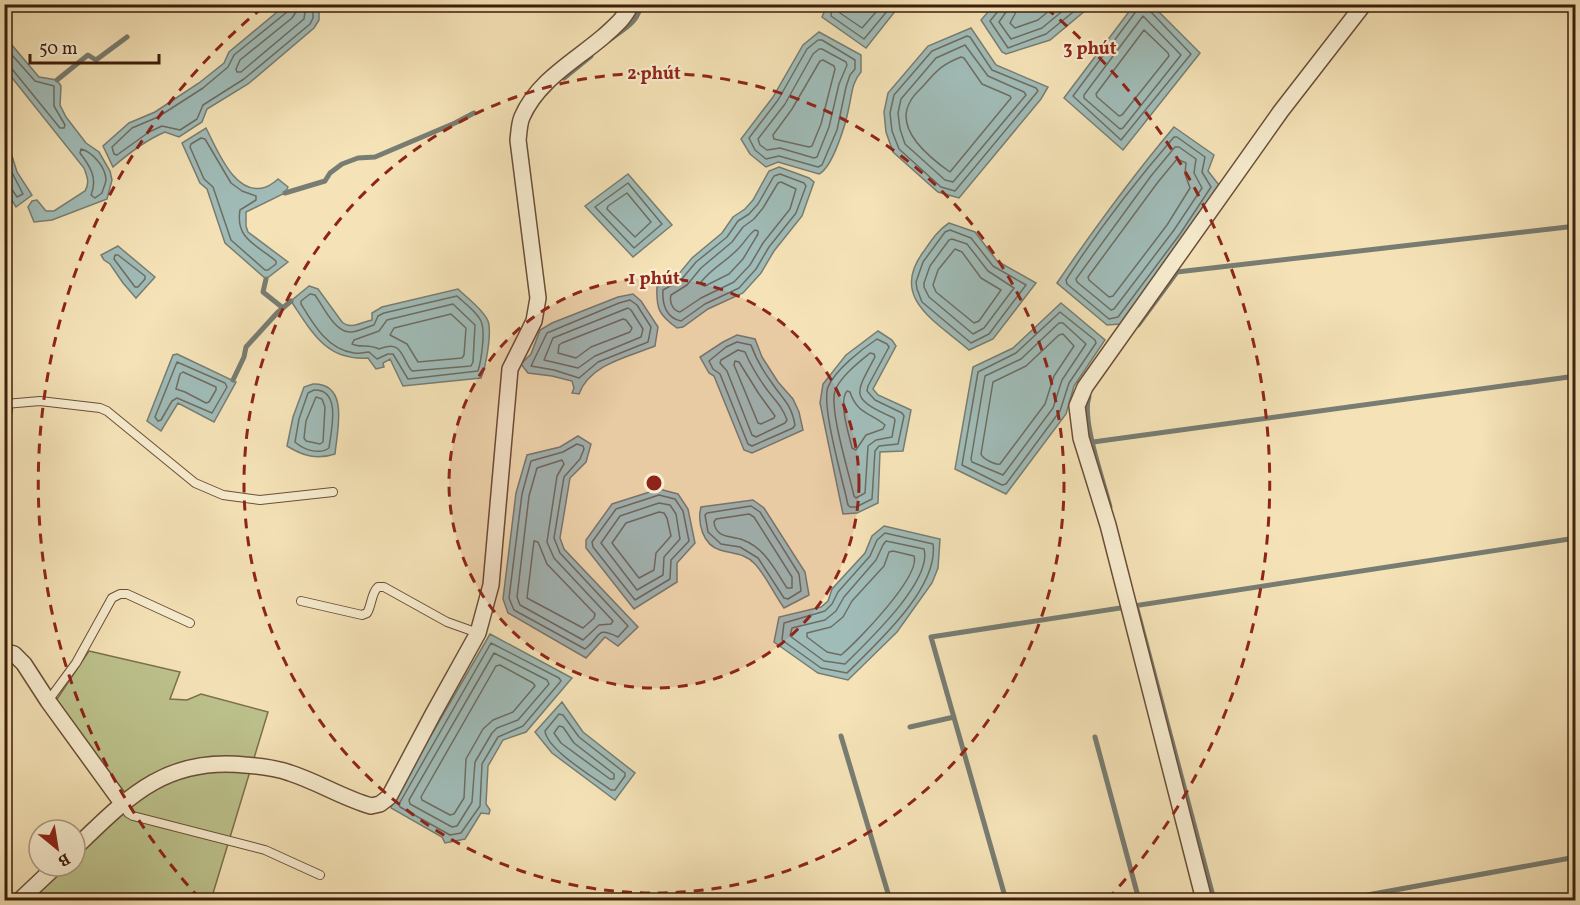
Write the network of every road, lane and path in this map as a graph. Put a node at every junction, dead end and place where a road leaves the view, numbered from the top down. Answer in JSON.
{"nodes":[{"id":1,"x":631,"y":4,"type":"edge"},
{"id":2,"x":1364,"y":4,"type":"edge"},
{"id":3,"x":5,"y":403,"type":"edge"},
{"id":4,"x":4,"y":410,"type":"edge"},
{"id":5,"x":333,"y":492,"type":"dead end"},
{"id":6,"x":301,"y":602,"type":"dead end"},
{"id":7,"x":190,"y":623,"type":"dead end"},
{"id":8,"x":478,"y":633,"type":"junction"},
{"id":9,"x":4,"y":651,"type":"edge"},
{"id":10,"x":48,"y":701,"type":"junction"},
{"id":11,"x":122,"y":803,"type":"junction"},
{"id":12,"x":87,"y":837,"type":"edge"},
{"id":13,"x":320,"y":875,"type":"dead end"},
{"id":14,"x":43,"y":878,"type":"edge"},
{"id":15,"x":20,"y":900,"type":"edge"},
{"id":16,"x":1204,"y":900,"type":"edge"}],
"edges":[{"from":1,"to":8,"type":"street"},
{"from":2,"to":16,"type":"street"},
{"from":3,"to":4,"type":"street"},
{"from":3,"to":5,"type":"lane"},
{"from":6,"to":8,"type":"lane"},
{"from":7,"to":10,"type":"lane"},
{"from":8,"to":11,"type":"street"},
{"from":9,"to":10,"type":"street"},
{"from":10,"to":11,"type":"street"},
{"from":11,"to":12,"type":"street"},
{"from":11,"to":13,"type":"lane"},
{"from":14,"to":15,"type":"street"}]}
